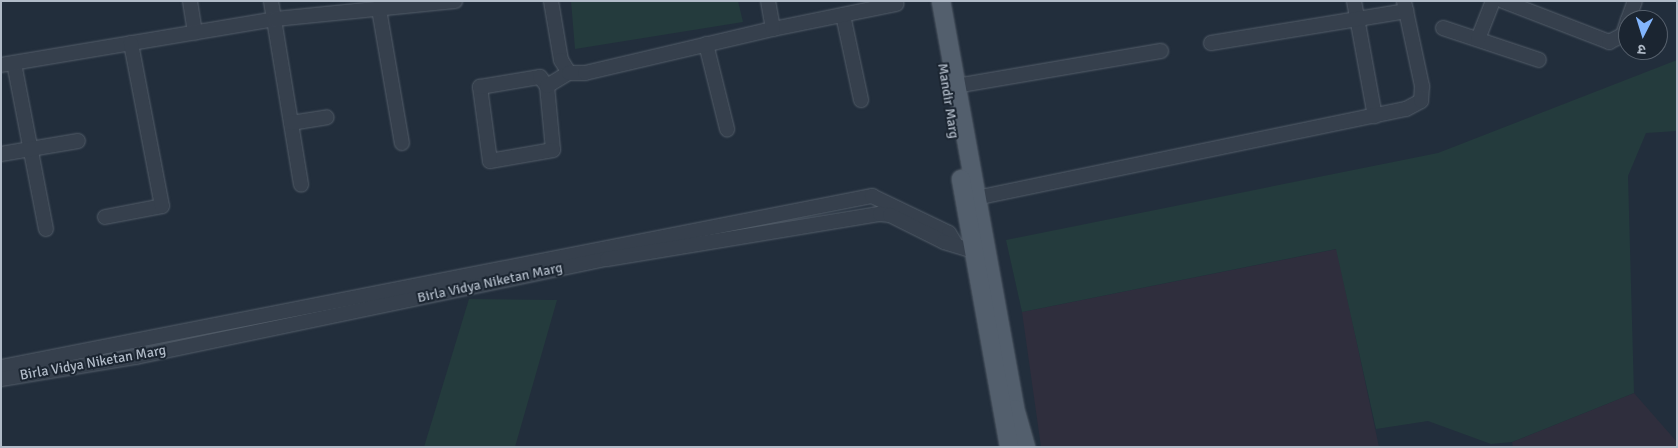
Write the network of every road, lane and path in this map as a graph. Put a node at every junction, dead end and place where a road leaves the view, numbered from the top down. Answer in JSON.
{"nodes":[{"id":1,"x":190,"y":1,"type":"edge"},
{"id":2,"x":271,"y":1,"type":"edge"},
{"id":3,"x":455,"y":1,"type":"edge"},
{"id":4,"x":550,"y":1,"type":"edge"},
{"id":5,"x":768,"y":1,"type":"edge"},
{"id":6,"x":932,"y":1,"type":"edge"},
{"id":7,"x":941,"y":1,"type":"edge"},
{"id":8,"x":1354,"y":1,"type":"edge"},
{"id":9,"x":1493,"y":1,"type":"edge"},
{"id":10,"x":1503,"y":1,"type":"edge"},
{"id":11,"x":428,"y":3,"type":"edge"},
{"id":12,"x":896,"y":4,"type":"dead end"},
{"id":13,"x":353,"y":6,"type":"edge"},
{"id":14,"x":1405,"y":6,"type":"edge"},
{"id":15,"x":379,"y":9,"type":"junction"},
{"id":16,"x":843,"y":15,"type":"junction"},
{"id":17,"x":275,"y":19,"type":"junction"},
{"id":18,"x":1357,"y":19,"type":"junction"},
{"id":19,"x":773,"y":28,"type":"junction"},
{"id":20,"x":1443,"y":28,"type":"dead end"},
{"id":21,"x":195,"y":33,"type":"junction"},
{"id":22,"x":1618,"y":38,"type":"edge"},
{"id":23,"x":1478,"y":39,"type":"junction"},
{"id":24,"x":131,"y":43,"type":"junction"},
{"id":25,"x":1211,"y":43,"type":"dead end"},
{"id":26,"x":706,"y":44,"type":"junction"},
{"id":27,"x":1161,"y":51,"type":"dead end"},
{"id":28,"x":1539,"y":60,"type":"dead end"},
{"id":29,"x":8,"y":64,"type":"edge"},
{"id":30,"x":569,"y":73,"type":"junction"},
{"id":31,"x":547,"y":86,"type":"junction"},
{"id":32,"x":956,"y":86,"type":"junction"},
{"id":33,"x":861,"y":100,"type":"dead end"},
{"id":34,"x":1375,"y":116,"type":"junction"},
{"id":35,"x":327,"y":117,"type":"dead end"},
{"id":36,"x":292,"y":123,"type":"junction"},
{"id":37,"x":727,"y":129,"type":"dead end"},
{"id":38,"x":78,"y":141,"type":"dead end"},
{"id":39,"x":402,"y":143,"type":"dead end"},
{"id":40,"x":31,"y":148,"type":"junction"},
{"id":41,"x":1,"y":154,"type":"edge"},
{"id":42,"x":301,"y":185,"type":"dead end"},
{"id":43,"x":970,"y":199,"type":"junction"},
{"id":44,"x":105,"y":217,"type":"dead end"},
{"id":45,"x":46,"y":229,"type":"dead end"},
{"id":46,"x":980,"y":253,"type":"junction"},
{"id":47,"x":568,"y":262,"type":"junction"},
{"id":48,"x":370,"y":293,"type":"junction"},
{"id":49,"x":374,"y":308,"type":"junction"},
{"id":50,"x":1,"y":367,"type":"edge"},
{"id":51,"x":1,"y":379,"type":"edge"},
{"id":52,"x":1009,"y":447,"type":"edge"},
{"id":53,"x":1026,"y":447,"type":"edge"}],
"edges":[{"from":1,"to":21,"type":"street"},
{"from":2,"to":17,"type":"street"},
{"from":3,"to":11,"type":"street"},
{"from":4,"to":30,"type":"street"},
{"from":5,"to":19,"type":"street"},
{"from":6,"to":43,"type":"main road","name":"Mandir Marg"},
{"from":7,"to":32,"type":"main road","name":"Mandir Marg"},
{"from":8,"to":18,"type":"street"},
{"from":9,"to":23,"type":"street"},
{"from":10,"to":22,"type":"street"},
{"from":11,"to":15,"type":"street"},
{"from":12,"to":16,"type":"street"},
{"from":13,"to":15,"type":"street"},
{"from":13,"to":17,"type":"street"},
{"from":14,"to":18,"type":"street"},
{"from":14,"to":34,"type":"street"},
{"from":15,"to":39,"type":"street"},
{"from":16,"to":19,"type":"street"},
{"from":16,"to":33,"type":"street"},
{"from":17,"to":21,"type":"street"},
{"from":17,"to":36,"type":"street"},
{"from":18,"to":25,"type":"street"},
{"from":18,"to":34,"type":"street"},
{"from":19,"to":26,"type":"street"},
{"from":20,"to":23,"type":"street"},
{"from":21,"to":24,"type":"street"},
{"from":23,"to":28,"type":"street"},
{"from":24,"to":29,"type":"street"},
{"from":24,"to":44,"type":"street"},
{"from":26,"to":30,"type":"street"},
{"from":26,"to":37,"type":"street"},
{"from":27,"to":32,"type":"street"},
{"from":29,"to":40,"type":"street"},
{"from":30,"to":31,"type":"street"},
{"from":31,"to":31,"type":"street"},
{"from":32,"to":43,"type":"main road","name":"Mandir Marg"},
{"from":34,"to":43,"type":"street"},
{"from":35,"to":36,"type":"street"},
{"from":36,"to":42,"type":"street"},
{"from":38,"to":40,"type":"street"},
{"from":40,"to":41,"type":"street"},
{"from":40,"to":45,"type":"street"},
{"from":43,"to":46,"type":"main road"},
{"from":46,"to":47,"type":"street"},
{"from":46,"to":52,"type":"main road"},
{"from":46,"to":53,"type":"main road"},
{"from":47,"to":48,"type":"street"},
{"from":47,"to":49,"type":"street","name":"Birla Vidya Niketan Marg"},
{"from":48,"to":49,"type":"street"},
{"from":48,"to":50,"type":"street"},
{"from":49,"to":51,"type":"street","name":"Birla Vidya Niketan Marg"}]}
